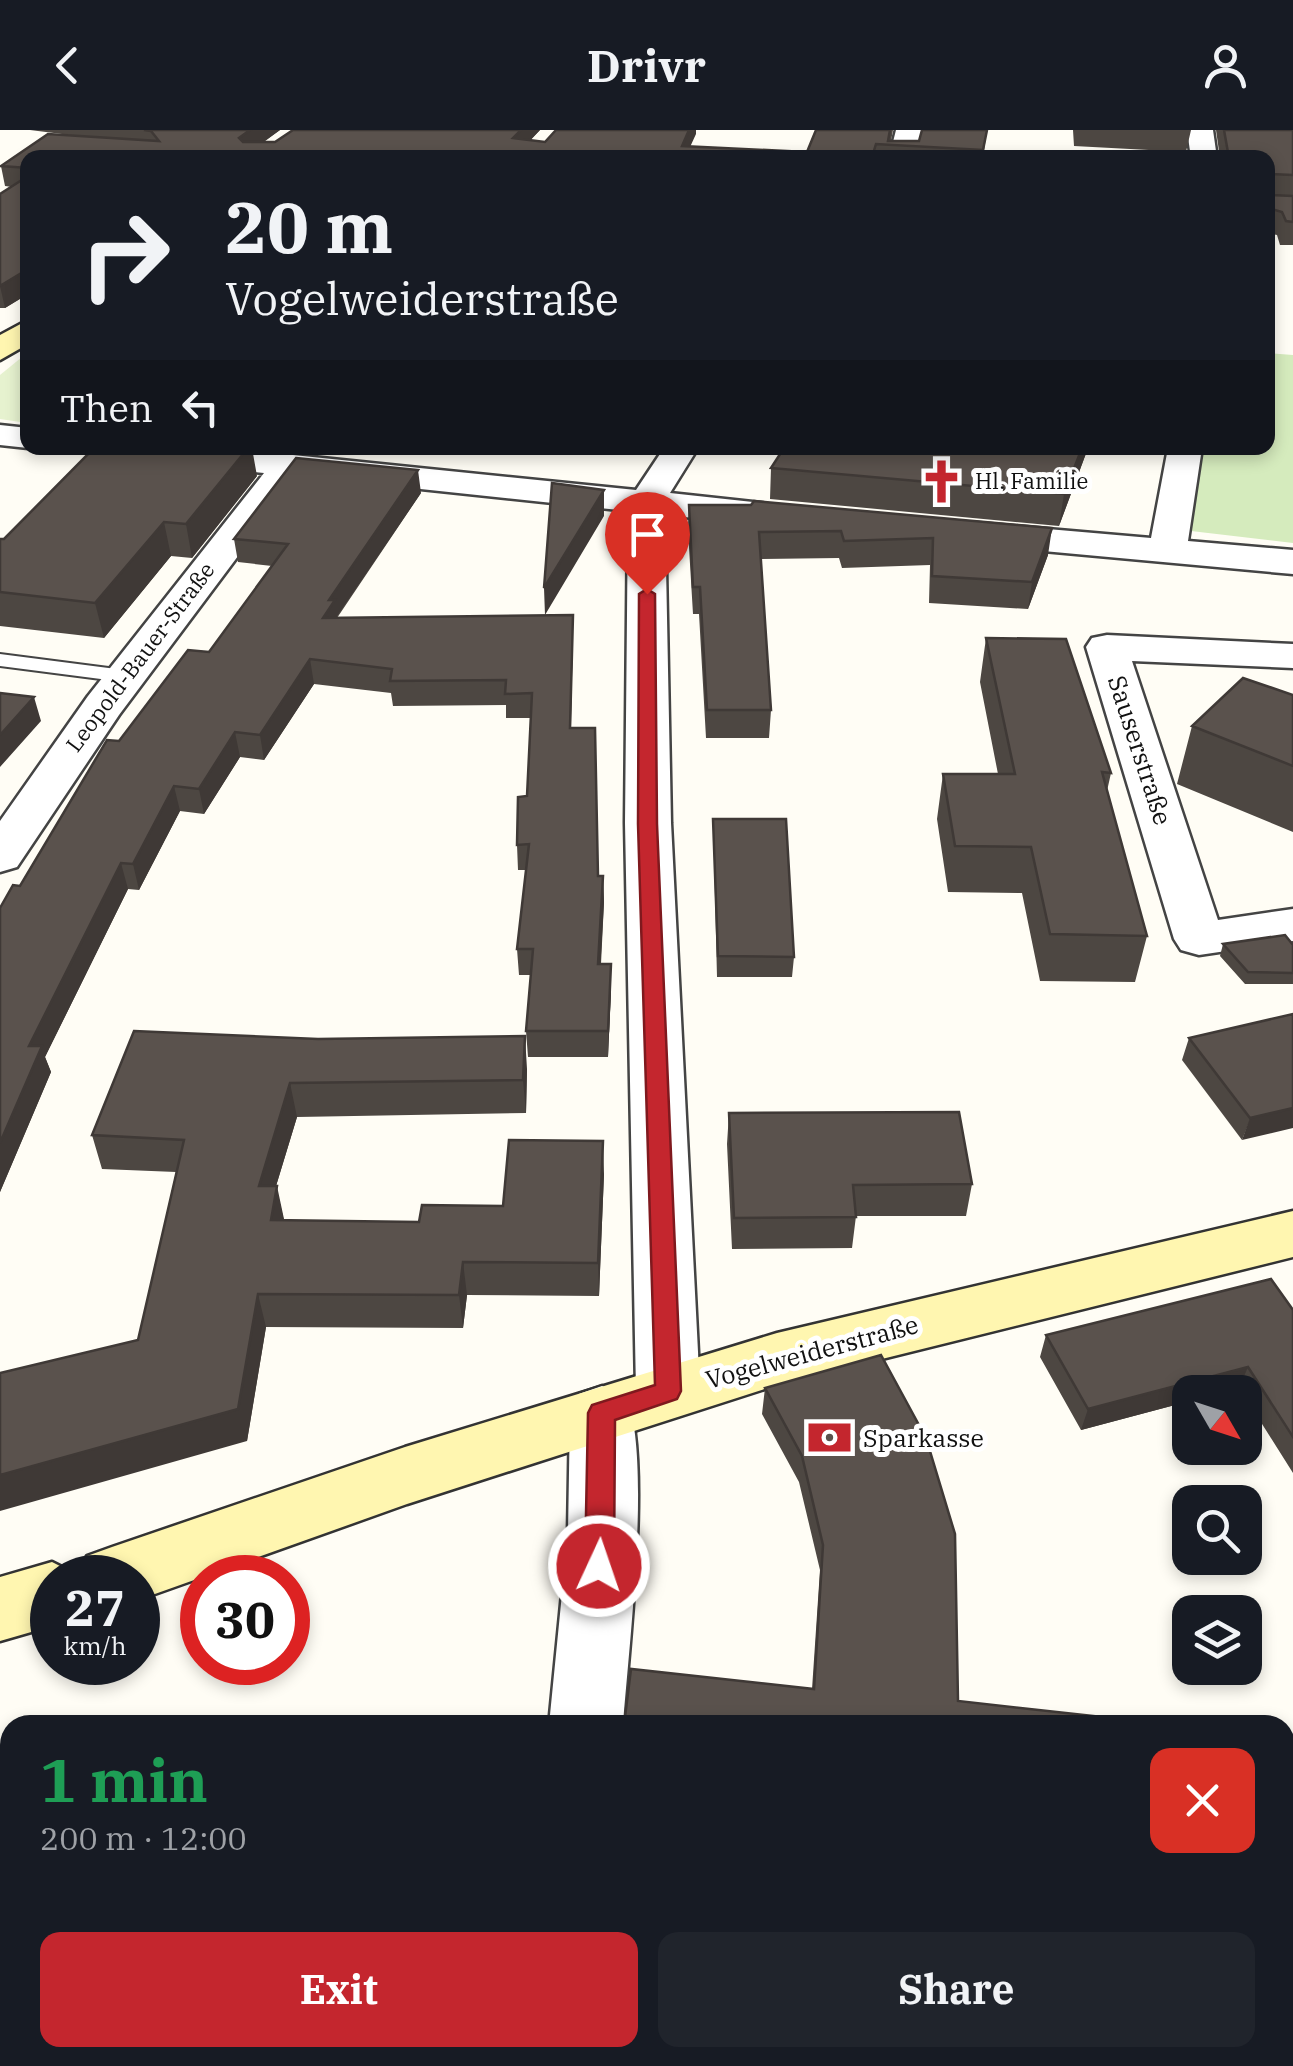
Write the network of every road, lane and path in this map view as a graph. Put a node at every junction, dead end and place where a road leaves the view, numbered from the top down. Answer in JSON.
{"nodes":[{"id":1,"x":198,"y":455,"type":"edge"},
{"id":2,"x":676,"y":455,"type":"edge"},
{"id":3,"x":1184,"y":455,"type":"edge"},
{"id":4,"x":289,"y":464,"type":"junction"},
{"id":5,"x":647,"y":501,"type":"junction"},
{"id":6,"x":797,"y":517,"type":"edge"},
{"id":7,"x":943,"y":531,"type":"edge"},
{"id":8,"x":1167,"y":552,"type":"junction"},
{"id":9,"x":1293,"y":562,"type":"edge"},
{"id":10,"x":1293,"y":656,"type":"edge"},
{"id":11,"x":0,"y":660,"type":"edge"},
{"id":12,"x":124,"y":676,"type":"junction"},
{"id":13,"x":0,"y":857,"type":"edge"},
{"id":14,"x":1293,"y":925,"type":"edge"},
{"id":15,"x":1293,"y":1234,"type":"edge"},
{"id":16,"x":668,"y":1391,"type":"junction"},
{"id":17,"x":602,"y":1413,"type":"junction"},
{"id":18,"x":160,"y":1561,"type":"edge"},
{"id":19,"x":30,"y":1600,"type":"edge"},
{"id":20,"x":0,"y":1609,"type":"edge"},
{"id":21,"x":587,"y":1715,"type":"edge"}],
"edges":[{"from":1,"to":4,"type":"street"},
{"from":2,"to":5,"type":"street"},
{"from":3,"to":8,"type":"street"},
{"from":4,"to":5,"type":"street"},
{"from":4,"to":12,"type":"street","name":"Leopold-Bauer-Straße"},
{"from":5,"to":6,"type":"street"},
{"from":5,"to":16,"type":"street"},
{"from":7,"to":8,"type":"street"},
{"from":8,"to":9,"type":"street"},
{"from":10,"to":14,"type":"street","name":"Sauserstraße"},
{"from":11,"to":12,"type":"lane"},
{"from":12,"to":13,"type":"street","name":"Leopold-Bauer-Straße"},
{"from":15,"to":16,"type":"main road","name":"Vogelweiderstraße"},
{"from":16,"to":17,"type":"main road","name":"Vogelweiderstraße"},
{"from":17,"to":18,"type":"main road","name":"Vogelweiderstraße"},
{"from":17,"to":21,"type":"street"},
{"from":19,"to":20,"type":"main road"}]}
